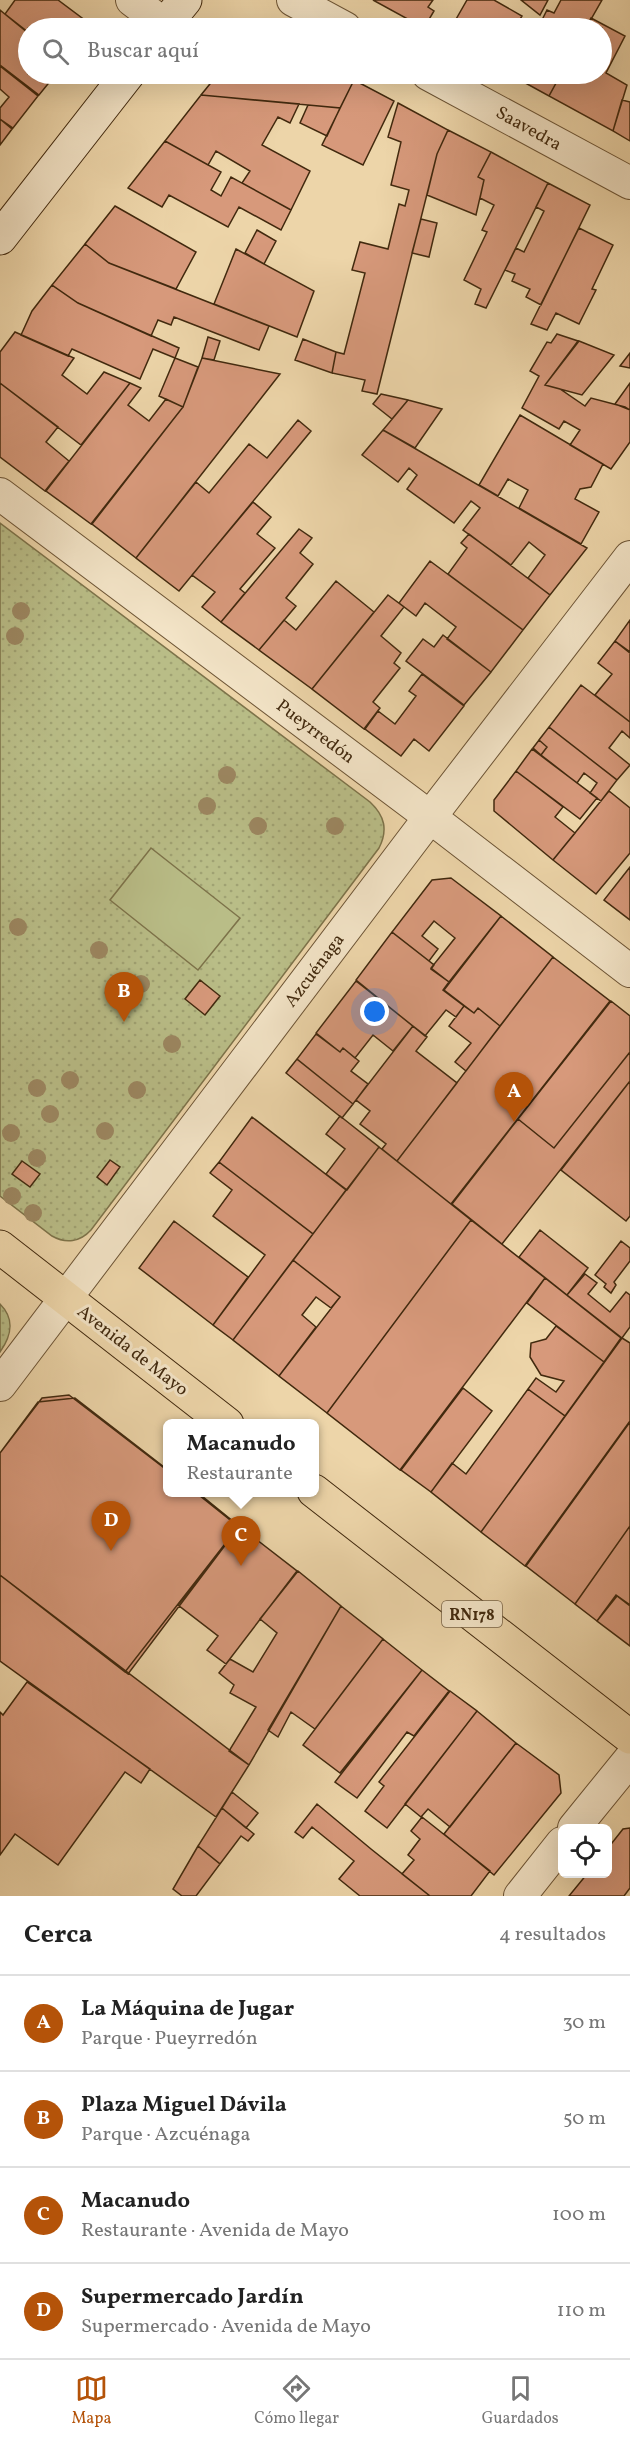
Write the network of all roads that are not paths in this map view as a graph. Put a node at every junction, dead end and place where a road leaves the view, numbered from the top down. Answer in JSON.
{"nodes":[{"id":1,"x":132,"y":0,"type":"edge"},
{"id":2,"x":185,"y":0,"type":"edge"},
{"id":3,"x":292,"y":0,"type":"edge"},
{"id":4,"x":153,"y":18,"type":"edge"},
{"id":5,"x":171,"y":18,"type":"edge"},
{"id":6,"x":326,"y":18,"type":"edge"},
{"id":7,"x":120,"y":84,"type":"edge"},
{"id":8,"x":447,"y":84,"type":"edge"},
{"id":9,"x":630,"y":183,"type":"edge"},
{"id":10,"x":0,"y":238,"type":"edge"},
{"id":11,"x":0,"y":494,"type":"edge"},
{"id":12,"x":630,"y":556,"type":"edge"},
{"id":13,"x":430,"y":817,"type":"junction"},
{"id":14,"x":630,"y":971,"type":"edge"},
{"id":15,"x":0,"y":1247,"type":"edge"},
{"id":16,"x":67,"y":1298,"type":"junction"},
{"id":17,"x":0,"y":1385,"type":"edge"},
{"id":18,"x":221,"y":1419,"type":"edge"},
{"id":19,"x":319,"y":1494,"type":"edge"},
{"id":20,"x":630,"y":1737,"type":"edge"},
{"id":21,"x":630,"y":1759,"type":"edge"},
{"id":22,"x":577,"y":1824,"type":"edge"},
{"id":23,"x":558,"y":1848,"type":"edge"},
{"id":24,"x":520,"y":1896,"type":"edge"}],
"edges":[{"from":1,"to":4,"type":"street"},
{"from":2,"to":5,"type":"main road"},
{"from":3,"to":6,"type":"street"},
{"from":7,"to":10,"type":"main road"},
{"from":8,"to":9,"type":"street","name":"Saavedra"},
{"from":11,"to":13,"type":"street","name":"Pueyrredón"},
{"from":12,"to":13,"type":"street","name":"Azcuénaga"},
{"from":13,"to":14,"type":"street","name":"Pueyrredón"},
{"from":13,"to":16,"type":"street","name":"Azcuénaga"},
{"from":15,"to":16,"type":"main road","name":"Avenida de Mayo"},
{"from":16,"to":17,"type":"street","name":"Azcuénaga"},
{"from":16,"to":18,"type":"main road","name":"Avenida de Mayo"},
{"from":19,"to":20,"type":"main road","number":"RN178"},
{"from":21,"to":22,"type":"street"},
{"from":23,"to":24,"type":"street"}]}
